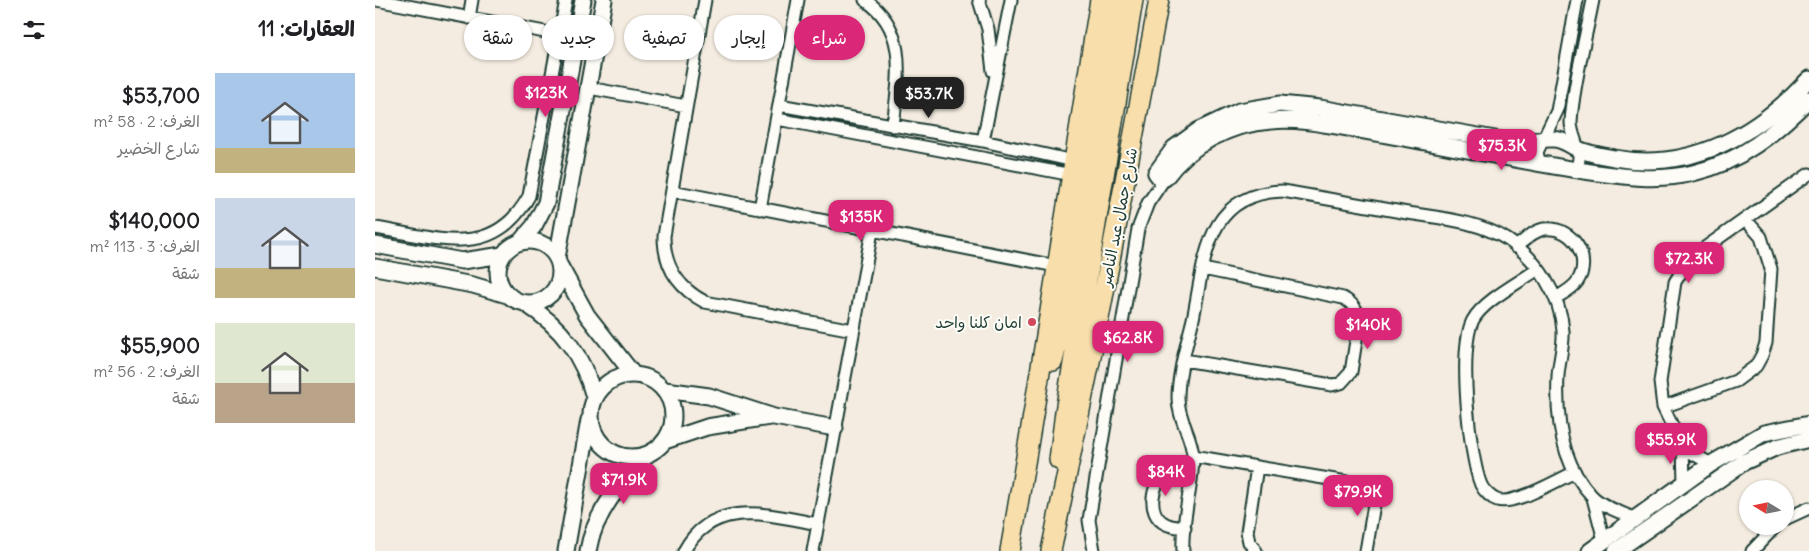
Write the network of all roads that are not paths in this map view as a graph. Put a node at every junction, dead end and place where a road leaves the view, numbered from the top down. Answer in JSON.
{"nodes":[{"id":1,"x":376,"y":0,"type":"edge"},
{"id":2,"x":472,"y":0,"type":"edge"},
{"id":3,"x":566,"y":0,"type":"edge"},
{"id":4,"x":583,"y":0,"type":"edge"},
{"id":5,"x":604,"y":0,"type":"edge"},
{"id":6,"x":705,"y":0,"type":"edge"},
{"id":7,"x":798,"y":0,"type":"edge"},
{"id":8,"x":865,"y":0,"type":"edge"},
{"id":9,"x":979,"y":0,"type":"edge"},
{"id":10,"x":1011,"y":0,"type":"edge"},
{"id":11,"x":1100,"y":0,"type":"edge"},
{"id":12,"x":1115,"y":0,"type":"edge"},
{"id":13,"x":1133,"y":0,"type":"edge"},
{"id":14,"x":1159,"y":0,"type":"edge"},
{"id":15,"x":1577,"y":0,"type":"edge"},
{"id":16,"x":1593,"y":0,"type":"edge"},
{"id":17,"x":470,"y":15,"type":"edge"},
{"id":18,"x":563,"y":15,"type":"edge"},
{"id":19,"x":580,"y":15,"type":"edge"},
{"id":20,"x":464,"y":17,"type":"edge"},
{"id":21,"x":555,"y":60,"type":"edge"},
{"id":22,"x":572,"y":60,"type":"edge"},
{"id":23,"x":1809,"y":79,"type":"edge"},
{"id":24,"x":589,"y":88,"type":"junction"},
{"id":25,"x":993,"y":90,"type":"junction"},
{"id":26,"x":1809,"y":99,"type":"edge"},
{"id":27,"x":779,"y":105,"type":"junction"},
{"id":28,"x":686,"y":106,"type":"junction"},
{"id":29,"x":777,"y":119,"type":"junction"},
{"id":30,"x":893,"y":126,"type":"junction"},
{"id":31,"x":1543,"y":140,"type":"junction"},
{"id":32,"x":983,"y":141,"type":"junction"},
{"id":33,"x":1577,"y":148,"type":"junction"},
{"id":34,"x":1540,"y":165,"type":"junction"},
{"id":35,"x":1073,"y":168,"type":"junction"},
{"id":36,"x":1575,"y":170,"type":"junction"},
{"id":37,"x":1809,"y":174,"type":"edge"},
{"id":38,"x":1165,"y":178,"type":"junction"},
{"id":39,"x":672,"y":191,"type":"junction"},
{"id":40,"x":760,"y":209,"type":"junction"},
{"id":41,"x":1746,"y":220,"type":"junction"},
{"id":42,"x":375,"y":228,"type":"edge"},
{"id":43,"x":872,"y":231,"type":"junction"},
{"id":44,"x":520,"y":242,"type":"junction"},
{"id":45,"x":375,"y":245,"type":"edge"},
{"id":46,"x":1516,"y":247,"type":"junction"},
{"id":47,"x":503,"y":254,"type":"junction"},
{"id":48,"x":559,"y":262,"type":"junction"},
{"id":49,"x":1056,"y":266,"type":"junction"},
{"id":50,"x":375,"y":267,"type":"edge"},
{"id":51,"x":1203,"y":269,"type":"junction"},
{"id":52,"x":1538,"y":269,"type":"junction"},
{"id":53,"x":507,"y":295,"type":"junction"},
{"id":54,"x":1556,"y":298,"type":"junction"},
{"id":55,"x":526,"y":304,"type":"junction"},
{"id":56,"x":853,"y":330,"type":"junction"},
{"id":57,"x":1184,"y":360,"type":"junction"},
{"id":58,"x":633,"y":374,"type":"junction"},
{"id":59,"x":665,"y":390,"type":"junction"},
{"id":60,"x":1038,"y":393,"type":"junction"},
{"id":61,"x":594,"y":397,"type":"junction"},
{"id":62,"x":1663,"y":407,"type":"junction"},
{"id":63,"x":590,"y":416,"type":"junction"},
{"id":64,"x":774,"y":417,"type":"junction"},
{"id":65,"x":1809,"y":424,"type":"edge"},
{"id":66,"x":835,"y":428,"type":"junction"},
{"id":67,"x":1809,"y":439,"type":"edge"},
{"id":68,"x":665,"y":441,"type":"junction"},
{"id":69,"x":1683,"y":448,"type":"junction"},
{"id":70,"x":648,"y":454,"type":"junction"},
{"id":71,"x":1193,"y":456,"type":"junction"},
{"id":72,"x":1711,"y":464,"type":"junction"},
{"id":73,"x":1257,"y":467,"type":"junction"},
{"id":74,"x":1191,"y":471,"type":"junction"},
{"id":75,"x":1575,"y":472,"type":"junction"},
{"id":76,"x":1722,"y":477,"type":"junction"},
{"id":77,"x":1684,"y":482,"type":"junction"},
{"id":78,"x":1063,"y":494,"type":"junction"},
{"id":79,"x":1593,"y":498,"type":"junction"},
{"id":80,"x":1668,"y":506,"type":"junction"},
{"id":81,"x":1809,"y":508,"type":"edge"},
{"id":82,"x":1794,"y":515,"type":"edge"},
{"id":83,"x":1636,"y":519,"type":"junction"},
{"id":84,"x":818,"y":524,"type":"junction"},
{"id":85,"x":1185,"y":528,"type":"junction"},
{"id":86,"x":1767,"y":535,"type":"edge"},
{"id":87,"x":1604,"y":540,"type":"junction"},
{"id":88,"x":1054,"y":548,"type":"edge"},
{"id":89,"x":566,"y":551,"type":"edge"},
{"id":90,"x":587,"y":551,"type":"edge"},
{"id":91,"x":684,"y":551,"type":"edge"},
{"id":92,"x":813,"y":551,"type":"edge"},
{"id":93,"x":1010,"y":551,"type":"edge"},
{"id":94,"x":1095,"y":551,"type":"edge"},
{"id":95,"x":1183,"y":551,"type":"edge"},
{"id":96,"x":1257,"y":551,"type":"edge"},
{"id":97,"x":1366,"y":551,"type":"edge"},
{"id":98,"x":1590,"y":551,"type":"edge"},
{"id":99,"x":1616,"y":551,"type":"edge"},
{"id":100,"x":1752,"y":551,"type":"edge"}],
"edges":[{"from":1,"to":20,"type":"street"},
{"from":2,"to":17,"type":"street"},
{"from":3,"to":18,"type":"street"},
{"from":4,"to":19,"type":"street"},
{"from":5,"to":24,"type":"street"},
{"from":6,"to":28,"type":"street"},
{"from":7,"to":27,"type":"street"},
{"from":8,"to":30,"type":"street"},
{"from":9,"to":25,"type":"street"},
{"from":10,"to":25,"type":"street"},
{"from":11,"to":35,"type":"main road"},
{"from":12,"to":60,"type":"main road"},
{"from":13,"to":78,"type":"main road"},
{"from":14,"to":78,"type":"main road","name":"شارع جمال عبد الناصر"},
{"from":15,"to":31,"type":"street"},
{"from":16,"to":33,"type":"street"},
{"from":21,"to":42,"type":"street"},
{"from":22,"to":44,"type":"street"},
{"from":23,"to":33,"type":"street"},
{"from":24,"to":28,"type":"street"},
{"from":24,"to":48,"type":"street"},
{"from":25,"to":32,"type":"street"},
{"from":26,"to":36,"type":"street"},
{"from":27,"to":29,"type":"street"},
{"from":27,"to":30,"type":"street"},
{"from":28,"to":39,"type":"street"},
{"from":29,"to":35,"type":"street"},
{"from":29,"to":40,"type":"street"},
{"from":30,"to":32,"type":"street"},
{"from":31,"to":33,"type":"street"},
{"from":31,"to":34,"type":"street"},
{"from":31,"to":38,"type":"street"},
{"from":32,"to":35,"type":"street"},
{"from":33,"to":36,"type":"street"},
{"from":34,"to":36,"type":"street"},
{"from":34,"to":38,"type":"street"},
{"from":35,"to":49,"type":"main road"},
{"from":37,"to":41,"type":"street"},
{"from":38,"to":94,"type":"street"},
{"from":39,"to":40,"type":"street"},
{"from":39,"to":56,"type":"street"},
{"from":40,"to":43,"type":"street"},
{"from":41,"to":62,"type":"street"},
{"from":41,"to":62,"type":"street"},
{"from":43,"to":49,"type":"street"},
{"from":43,"to":56,"type":"street"},
{"from":44,"to":47,"type":"street"},
{"from":44,"to":48,"type":"street"},
{"from":45,"to":47,"type":"street"},
{"from":46,"to":51,"type":"street"},
{"from":46,"to":52,"type":"street"},
{"from":46,"to":54,"type":"street"},
{"from":47,"to":53,"type":"street"},
{"from":48,"to":55,"type":"street"},
{"from":48,"to":58,"type":"street"},
{"from":49,"to":60,"type":"main road"},
{"from":50,"to":53,"type":"street"},
{"from":51,"to":57,"type":"street"},
{"from":51,"to":57,"type":"street"},
{"from":52,"to":54,"type":"street"},
{"from":52,"to":75,"type":"street"},
{"from":53,"to":55,"type":"street"},
{"from":54,"to":75,"type":"street"},
{"from":55,"to":61,"type":"street"},
{"from":56,"to":66,"type":"street"},
{"from":57,"to":71,"type":"street"},
{"from":58,"to":59,"type":"street"},
{"from":58,"to":61,"type":"street"},
{"from":59,"to":64,"type":"street"},
{"from":59,"to":68,"type":"street"},
{"from":60,"to":93,"type":"main road"},
{"from":61,"to":63,"type":"street"},
{"from":62,"to":69,"type":"street"},
{"from":63,"to":70,"type":"street"},
{"from":63,"to":89,"type":"street"},
{"from":64,"to":66,"type":"street"},
{"from":64,"to":68,"type":"street"},
{"from":65,"to":72,"type":"street"},
{"from":66,"to":84,"type":"street"},
{"from":67,"to":76,"type":"street"},
{"from":68,"to":70,"type":"street"},
{"from":69,"to":72,"type":"street"},
{"from":69,"to":77,"type":"street"},
{"from":70,"to":90,"type":"street"},
{"from":71,"to":73,"type":"street"},
{"from":71,"to":74,"type":"street"},
{"from":72,"to":76,"type":"street"},
{"from":72,"to":77,"type":"street"},
{"from":73,"to":96,"type":"street"},
{"from":73,"to":97,"type":"street"},
{"from":74,"to":85,"type":"street"},
{"from":74,"to":85,"type":"street"},
{"from":75,"to":79,"type":"street"},
{"from":76,"to":80,"type":"street"},
{"from":77,"to":80,"type":"street"},
{"from":78,"to":88,"type":"main road","name":"شارع جمال عبد الناصر"},
{"from":79,"to":83,"type":"street"},
{"from":79,"to":87,"type":"street"},
{"from":80,"to":83,"type":"street"},
{"from":80,"to":99,"type":"street"},
{"from":81,"to":82,"type":"street"},
{"from":83,"to":87,"type":"street"},
{"from":84,"to":91,"type":"street"},
{"from":84,"to":92,"type":"street"},
{"from":85,"to":95,"type":"street"},
{"from":86,"to":100,"type":"street"},
{"from":87,"to":98,"type":"street"}]}
